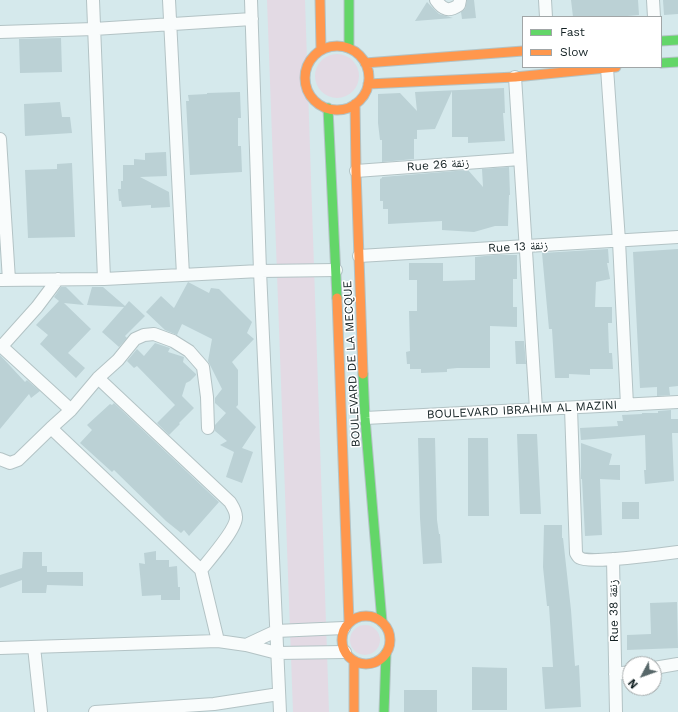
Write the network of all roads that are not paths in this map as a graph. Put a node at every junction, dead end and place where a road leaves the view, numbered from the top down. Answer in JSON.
{"nodes":[{"id":1,"x":93,"y":0,"type":"edge"},
{"id":2,"x":169,"y":0,"type":"edge"},
{"id":3,"x":251,"y":0,"type":"edge"},
{"id":4,"x":320,"y":0,"type":"edge"},
{"id":5,"x":349,"y":0,"type":"edge"},
{"id":6,"x":436,"y":0,"type":"edge"},
{"id":7,"x":460,"y":0,"type":"edge"},
{"id":8,"x":545,"y":0,"type":"edge"},
{"id":9,"x":653,"y":0,"type":"edge"},
{"id":10,"x":546,"y":16,"type":"edge"},
{"id":11,"x":654,"y":16,"type":"edge"},
{"id":12,"x":252,"y":19,"type":"junction"},
{"id":13,"x":170,"y":24,"type":"junction"},
{"id":14,"x":94,"y":29,"type":"junction"},
{"id":15,"x":0,"y":32,"type":"edge"},
{"id":16,"x":678,"y":40,"type":"edge"},
{"id":17,"x":662,"y":41,"type":"edge"},
{"id":18,"x":350,"y":48,"type":"junction"},
{"id":19,"x":321,"y":50,"type":"junction"},
{"id":20,"x":522,"y":51,"type":"edge"},
{"id":21,"x":678,"y":62,"type":"edge"},
{"id":22,"x":365,"y":63,"type":"junction"},
{"id":23,"x":662,"y":63,"type":"edge"},
{"id":24,"x":600,"y":68,"type":"edge"},
{"id":25,"x":611,"y":68,"type":"edge"},
{"id":26,"x":515,"y":76,"type":"junction"},
{"id":27,"x":368,"y":84,"type":"junction"},
{"id":28,"x":355,"y":104,"type":"junction"},
{"id":29,"x":328,"y":108,"type":"junction"},
{"id":30,"x":0,"y":139,"type":"edge"},
{"id":31,"x":520,"y":159,"type":"junction"},
{"id":32,"x":356,"y":171,"type":"junction"},
{"id":33,"x":678,"y":237,"type":"edge"},
{"id":34,"x":619,"y":241,"type":"junction"},
{"id":35,"x":526,"y":246,"type":"junction"},
{"id":36,"x":359,"y":256,"type":"junction"},
{"id":37,"x":336,"y":270,"type":"junction"},
{"id":38,"x":260,"y":271,"type":"junction"},
{"id":39,"x":183,"y":275,"type":"junction"},
{"id":40,"x":58,"y":279,"type":"junction"},
{"id":41,"x":104,"y":279,"type":"junction"},
{"id":42,"x":4,"y":280,"type":"edge"},
{"id":43,"x":1,"y":345,"type":"edge"},
{"id":44,"x":98,"y":378,"type":"junction"},
{"id":45,"x":678,"y":402,"type":"edge"},
{"id":46,"x":627,"y":405,"type":"junction"},
{"id":47,"x":571,"y":408,"type":"junction"},
{"id":48,"x":536,"y":409,"type":"junction"},
{"id":49,"x":71,"y":410,"type":"junction"},
{"id":50,"x":366,"y":418,"type":"junction"},
{"id":51,"x":51,"y":428,"type":"junction"},
{"id":52,"x":208,"y":428,"type":"dead end"},
{"id":53,"x":0,"y":459,"type":"edge"},
{"id":54,"x":678,"y":552,"type":"edge"},
{"id":55,"x":613,"y":559,"type":"junction"},
{"id":56,"x":202,"y":570,"type":"junction"},
{"id":57,"x":382,"y":622,"type":"junction"},
{"id":58,"x":347,"y":625,"type":"junction"},
{"id":59,"x":276,"y":632,"type":"junction"},
{"id":60,"x":218,"y":641,"type":"junction"},
{"id":61,"x":246,"y":645,"type":"junction"},
{"id":62,"x":34,"y":647,"type":"junction"},
{"id":63,"x":0,"y":648,"type":"edge"},
{"id":64,"x":345,"y":652,"type":"junction"},
{"id":65,"x":277,"y":653,"type":"junction"},
{"id":66,"x":386,"y":653,"type":"junction"},
{"id":67,"x":354,"y":661,"type":"junction"},
{"id":68,"x":678,"y":664,"type":"edge"},
{"id":69,"x":662,"y":667,"type":"edge"},
{"id":70,"x":622,"y":673,"type":"edge"},
{"id":71,"x":615,"y":674,"type":"junction"},
{"id":72,"x":279,"y":694,"type":"junction"},
{"id":73,"x":41,"y":712,"type":"edge"},
{"id":74,"x":95,"y":712,"type":"edge"},
{"id":75,"x":280,"y":712,"type":"edge"},
{"id":76,"x":354,"y":712,"type":"edge"},
{"id":77,"x":384,"y":712,"type":"edge"},
{"id":78,"x":616,"y":712,"type":"edge"}],
"edges":[{"from":1,"to":14,"type":"street"},
{"from":2,"to":13,"type":"street"},
{"from":3,"to":12,"type":"street"},
{"from":4,"to":19,"type":"main road"},
{"from":5,"to":18,"type":"main road"},
{"from":6,"to":7,"type":"street"},
{"from":8,"to":10,"type":"street"},
{"from":9,"to":11,"type":"street"},
{"from":12,"to":13,"type":"street"},
{"from":12,"to":38,"type":"street"},
{"from":13,"to":14,"type":"street"},
{"from":13,"to":39,"type":"street"},
{"from":14,"to":15,"type":"street"},
{"from":14,"to":41,"type":"street"},
{"from":16,"to":17,"type":"main road"},
{"from":18,"to":19,"type":"main road"},
{"from":18,"to":22,"type":"main road"},
{"from":19,"to":29,"type":"main road"},
{"from":20,"to":22,"type":"main road"},
{"from":21,"to":23,"type":"main road"},
{"from":22,"to":27,"type":"main road"},
{"from":24,"to":26,"type":"main road"},
{"from":25,"to":34,"type":"street"},
{"from":26,"to":27,"type":"main road"},
{"from":26,"to":31,"type":"street"},
{"from":27,"to":28,"type":"main road"},
{"from":28,"to":29,"type":"main road"},
{"from":28,"to":32,"type":"main road","name":"BOULEVARD DE LA MECQUE"},
{"from":29,"to":37,"type":"main road","name":"BOULEVARD DE LA MECQUE"},
{"from":30,"to":42,"type":"street"},
{"from":31,"to":32,"type":"street","name":"Rue 26 زنقة"},
{"from":31,"to":35,"type":"street"},
{"from":32,"to":36,"type":"main road","name":"BOULEVARD DE LA MECQUE"},
{"from":33,"to":34,"type":"street","name":"Rue 13 زنقة"},
{"from":34,"to":35,"type":"street","name":"Rue 13 زنقة"},
{"from":34,"to":46,"type":"street"},
{"from":35,"to":36,"type":"street","name":"Rue 13 زنقة"},
{"from":35,"to":48,"type":"street"},
{"from":36,"to":50,"type":"main road","name":"BOULEVARD DE LA MECQUE"},
{"from":37,"to":38,"type":"street"},
{"from":37,"to":58,"type":"main road","name":"BOULEVARD DE LA MECQUE"},
{"from":38,"to":39,"type":"street"},
{"from":38,"to":59,"type":"street"},
{"from":39,"to":41,"type":"street"},
{"from":40,"to":41,"type":"street"},
{"from":40,"to":42,"type":"street"},
{"from":40,"to":43,"type":"street"},
{"from":43,"to":49,"type":"street"},
{"from":44,"to":49,"type":"street"},
{"from":44,"to":52,"type":"street"},
{"from":44,"to":56,"type":"street"},
{"from":45,"to":46,"type":"street","name":"BOULEVARD IBRAHIM AL MAZINI"},
{"from":46,"to":47,"type":"street","name":"BOULEVARD IBRAHIM AL MAZINI"},
{"from":47,"to":48,"type":"street","name":"BOULEVARD IBRAHIM AL MAZINI"},
{"from":47,"to":55,"type":"street"},
{"from":48,"to":50,"type":"street","name":"BOULEVARD IBRAHIM AL MAZINI"},
{"from":49,"to":51,"type":"street"},
{"from":50,"to":57,"type":"main road","name":"BOULEVARD DE LA MECQUE"},
{"from":51,"to":53,"type":"street"},
{"from":51,"to":56,"type":"street"},
{"from":54,"to":55,"type":"street"},
{"from":55,"to":71,"type":"street","name":"Rue 38 زنقة"},
{"from":56,"to":60,"type":"street"},
{"from":57,"to":58,"type":"main road"},
{"from":57,"to":66,"type":"main road"},
{"from":58,"to":59,"type":"street"},
{"from":58,"to":64,"type":"main road"},
{"from":59,"to":61,"type":"street"},
{"from":59,"to":65,"type":"street"},
{"from":60,"to":61,"type":"street"},
{"from":60,"to":62,"type":"street"},
{"from":61,"to":65,"type":"street"},
{"from":62,"to":63,"type":"street"},
{"from":62,"to":73,"type":"street"},
{"from":64,"to":65,"type":"street"},
{"from":64,"to":67,"type":"main road"},
{"from":65,"to":72,"type":"street"},
{"from":66,"to":67,"type":"main road"},
{"from":66,"to":77,"type":"main road"},
{"from":67,"to":76,"type":"main road"},
{"from":68,"to":69,"type":"street"},
{"from":70,"to":71,"type":"street"},
{"from":71,"to":78,"type":"street","name":"Rue 38 زنقة"},
{"from":72,"to":74,"type":"street"},
{"from":72,"to":75,"type":"street"}]}
